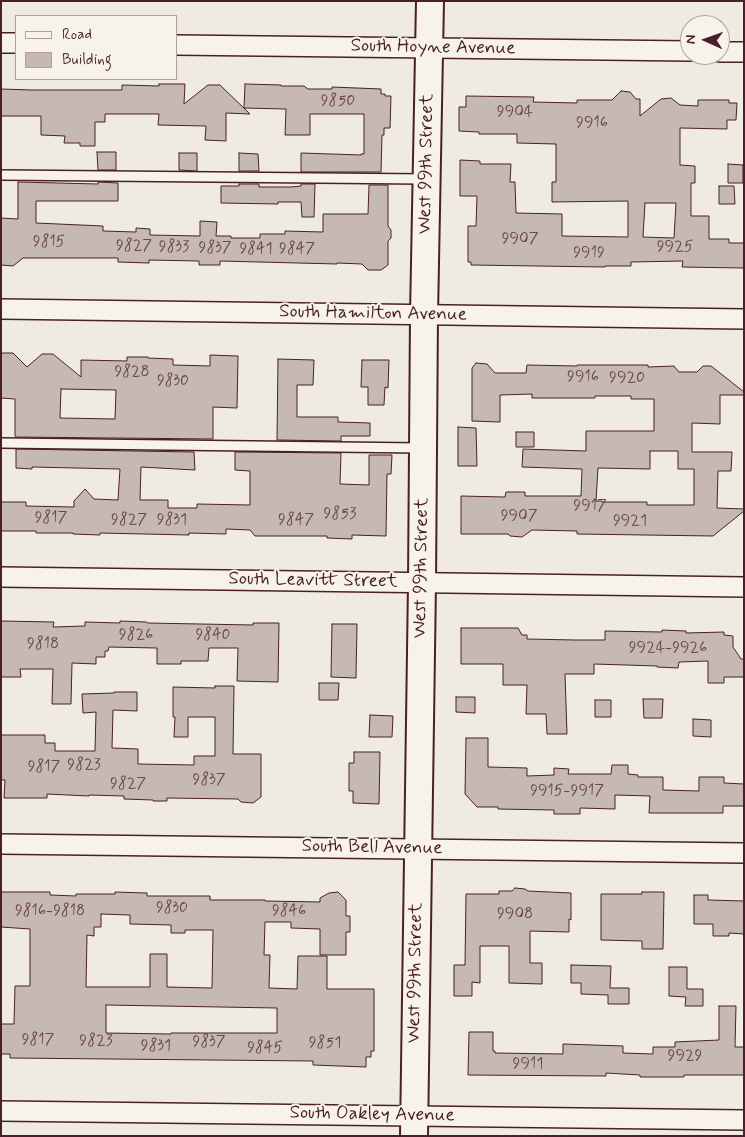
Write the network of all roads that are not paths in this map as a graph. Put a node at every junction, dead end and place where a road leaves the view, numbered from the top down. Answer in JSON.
{"nodes":[{"id":1,"x":430,"y":1,"type":"edge"},
{"id":2,"x":1,"y":43,"type":"edge"},
{"id":3,"x":15,"y":43,"type":"edge"},
{"id":4,"x":178,"y":45,"type":"edge"},
{"id":5,"x":429,"y":48,"type":"junction"},
{"id":6,"x":680,"y":51,"type":"edge"},
{"id":7,"x":730,"y":52,"type":"edge"},
{"id":8,"x":744,"y":52,"type":"edge"},
{"id":9,"x":1,"y":175,"type":"edge"},
{"id":10,"x":427,"y":179,"type":"junction"},
{"id":11,"x":1,"y":310,"type":"edge"},
{"id":12,"x":424,"y":315,"type":"junction"},
{"id":13,"x":744,"y":319,"type":"edge"},
{"id":14,"x":1,"y":443,"type":"edge"},
{"id":15,"x":423,"y":448,"type":"junction"},
{"id":16,"x":1,"y":577,"type":"edge"},
{"id":17,"x":422,"y":583,"type":"junction"},
{"id":18,"x":744,"y":587,"type":"edge"},
{"id":19,"x":1,"y":844,"type":"edge"},
{"id":20,"x":418,"y":849,"type":"junction"},
{"id":21,"x":744,"y":853,"type":"edge"},
{"id":22,"x":1,"y":1111,"type":"edge"},
{"id":23,"x":744,"y":1120,"type":"edge"},
{"id":24,"x":414,"y":1126,"type":"edge"}],
"edges":[{"from":1,"to":5,"type":"street","name":"West 99th Street"},
{"from":2,"to":3,"type":"street"},
{"from":4,"to":5,"type":"street","name":"South Hoyne Avenue"},
{"from":5,"to":6,"type":"street","name":"South Hoyne Avenue"},
{"from":5,"to":10,"type":"street","name":"West 99th Street"},
{"from":7,"to":8,"type":"street"},
{"from":9,"to":10,"type":"lane"},
{"from":10,"to":12,"type":"street","name":"West 99th Street"},
{"from":11,"to":12,"type":"street","name":"South Hamilton Avenue"},
{"from":12,"to":13,"type":"street","name":"South Hamilton Avenue"},
{"from":12,"to":15,"type":"street","name":"West 99th Street"},
{"from":14,"to":15,"type":"lane"},
{"from":15,"to":17,"type":"street","name":"West 99th Street"},
{"from":16,"to":17,"type":"street","name":"South Leavitt Street"},
{"from":17,"to":18,"type":"street","name":"South Leavitt Street"},
{"from":17,"to":20,"type":"street","name":"West 99th Street"},
{"from":19,"to":20,"type":"street","name":"South Bell Avenue"},
{"from":20,"to":21,"type":"street","name":"South Bell Avenue"},
{"from":20,"to":24,"type":"street","name":"West 99th Street"},
{"from":22,"to":24,"type":"street","name":"South Oakley Avenue"},
{"from":23,"to":24,"type":"street","name":"South Oakley Avenue"}]}
